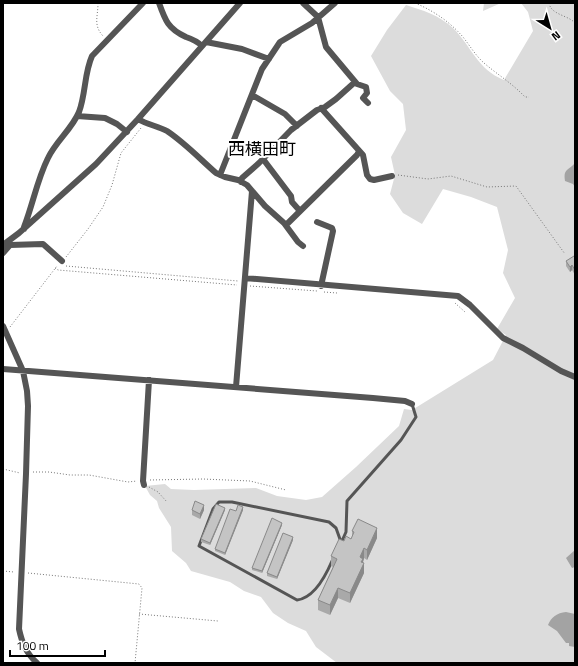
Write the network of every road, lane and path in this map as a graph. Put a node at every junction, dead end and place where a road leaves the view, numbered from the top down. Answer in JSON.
{"nodes":[{"id":1,"x":98,"y":3,"type":"edge"},
{"id":2,"x":143,"y":3,"type":"edge"},
{"id":3,"x":159,"y":3,"type":"edge"},
{"id":4,"x":240,"y":3,"type":"edge"},
{"id":5,"x":303,"y":3,"type":"edge"},
{"id":6,"x":335,"y":3,"type":"edge"},
{"id":7,"x":415,"y":3,"type":"edge"},
{"id":8,"x":549,"y":3,"type":"edge"},
{"id":9,"x":318,"y":17,"type":"junction"},
{"id":10,"x":575,"y":24,"type":"edge"},
{"id":11,"x":106,"y":40,"type":"junction"},
{"id":12,"x":204,"y":44,"type":"junction"},
{"id":13,"x":269,"y":58,"type":"junction"},
{"id":14,"x":356,"y":82,"type":"junction"},
{"id":15,"x":252,"y":95,"type":"junction"},
{"id":16,"x":529,"y":97,"type":"dead end"},
{"id":17,"x":368,"y":103,"type":"dead end"},
{"id":18,"x":322,"y":108,"type":"junction"},
{"id":19,"x":77,"y":116,"type":"junction"},
{"id":20,"x":138,"y":119,"type":"junction"},
{"id":21,"x":145,"y":123,"type":"junction"},
{"id":22,"x":297,"y":126,"type":"junction"},
{"id":23,"x":127,"y":132,"type":"junction"},
{"id":24,"x":359,"y":151,"type":"junction"},
{"id":25,"x":264,"y":159,"type":"junction"},
{"id":26,"x":220,"y":174,"type":"junction"},
{"id":27,"x":392,"y":176,"type":"joint"},
{"id":28,"x":240,"y":182,"type":"junction"},
{"id":29,"x":252,"y":191,"type":"junction"},
{"id":30,"x":300,"y":211,"type":"junction"},
{"id":31,"x":317,"y":222,"type":"dead end"},
{"id":32,"x":286,"y":225,"type":"junction"},
{"id":33,"x":24,"y":228,"type":"junction"},
{"id":34,"x":7,"y":244,"type":"edge"},
{"id":35,"x":303,"y":246,"type":"dead end"},
{"id":36,"x":3,"y":253,"type":"edge"},
{"id":37,"x":565,"y":254,"type":"dead end"},
{"id":38,"x":62,"y":262,"type":"junction"},
{"id":39,"x":55,"y":268,"type":"junction"},
{"id":40,"x":245,"y":283,"type":"junction"},
{"id":41,"x":321,"y":286,"type":"junction"},
{"id":42,"x":337,"y":293,"type":"dead end"},
{"id":43,"x":453,"y":301,"type":"dead end"},
{"id":44,"x":465,"y":312,"type":"dead end"},
{"id":45,"x":4,"y":328,"type":"edge"},
{"id":46,"x":3,"y":369,"type":"edge"},
{"id":47,"x":23,"y":371,"type":"junction"},
{"id":48,"x":575,"y":377,"type":"edge"},
{"id":49,"x":149,"y":380,"type":"junction"},
{"id":50,"x":236,"y":387,"type":"junction"},
{"id":51,"x":412,"y":404,"type":"joint"},
{"id":52,"x":144,"y":485,"type":"joint"},
{"id":53,"x":166,"y":502,"type":"dead end"},
{"id":54,"x":341,"y":542,"type":"junction"},
{"id":55,"x":339,"y":546,"type":"edge"},
{"id":56,"x":335,"y":555,"type":"edge"},
{"id":57,"x":3,"y":572,"type":"edge"},
{"id":58,"x":21,"y":573,"type":"junction"},
{"id":59,"x":139,"y":614,"type":"junction"},
{"id":60,"x":218,"y":621,"type":"dead end"},
{"id":61,"x":37,"y":663,"type":"edge"},
{"id":62,"x":135,"y":663,"type":"edge"}],
"edges":[{"from":1,"to":11,"type":"path"},
{"from":2,"to":11,"type":"street"},
{"from":3,"to":12,"type":"street"},
{"from":4,"to":12,"type":"street"},
{"from":5,"to":9,"type":"street"},
{"from":6,"to":9,"type":"street"},
{"from":7,"to":16,"type":"path"},
{"from":8,"to":10,"type":"path"},
{"from":9,"to":13,"type":"street"},
{"from":9,"to":14,"type":"street"},
{"from":11,"to":19,"type":"street"},
{"from":12,"to":13,"type":"street"},
{"from":12,"to":20,"type":"street"},
{"from":13,"to":15,"type":"street"},
{"from":14,"to":17,"type":"street"},
{"from":14,"to":18,"type":"street"},
{"from":15,"to":22,"type":"street"},
{"from":15,"to":26,"type":"street"},
{"from":18,"to":22,"type":"street"},
{"from":18,"to":24,"type":"street"},
{"from":19,"to":23,"type":"street"},
{"from":19,"to":33,"type":"street"},
{"from":20,"to":21,"type":"street"},
{"from":20,"to":23,"type":"street"},
{"from":21,"to":26,"type":"street"},
{"from":21,"to":38,"type":"path"},
{"from":22,"to":25,"type":"street"},
{"from":23,"to":33,"type":"street"},
{"from":24,"to":27,"type":"street"},
{"from":24,"to":30,"type":"street"},
{"from":25,"to":28,"type":"street"},
{"from":25,"to":30,"type":"street"},
{"from":26,"to":28,"type":"street"},
{"from":27,"to":37,"type":"path"},
{"from":28,"to":29,"type":"street"},
{"from":29,"to":32,"type":"street"},
{"from":29,"to":40,"type":"street"},
{"from":30,"to":32,"type":"street"},
{"from":31,"to":41,"type":"street"},
{"from":32,"to":35,"type":"street"},
{"from":33,"to":34,"type":"street"},
{"from":34,"to":36,"type":"street"},
{"from":34,"to":38,"type":"street"},
{"from":38,"to":39,"type":"path"},
{"from":38,"to":40,"type":"path"},
{"from":39,"to":40,"type":"path"},
{"from":39,"to":45,"type":"path"},
{"from":40,"to":41,"type":"street"},
{"from":40,"to":42,"type":"path"},
{"from":40,"to":50,"type":"street"},
{"from":41,"to":48,"type":"street"},
{"from":43,"to":44,"type":"path"},
{"from":45,"to":47,"type":"street"},
{"from":46,"to":47,"type":"street"},
{"from":47,"to":49,"type":"street"},
{"from":47,"to":58,"type":"street"},
{"from":49,"to":50,"type":"street"},
{"from":49,"to":52,"type":"street"},
{"from":50,"to":51,"type":"street"},
{"from":51,"to":54,"type":"lane"},
{"from":52,"to":53,"type":"path"},
{"from":54,"to":55,"type":"lane"},
{"from":54,"to":56,"type":"lane"},
{"from":57,"to":58,"type":"path"},
{"from":58,"to":59,"type":"path"},
{"from":58,"to":61,"type":"street"},
{"from":59,"to":60,"type":"path"},
{"from":59,"to":62,"type":"path"}]}
